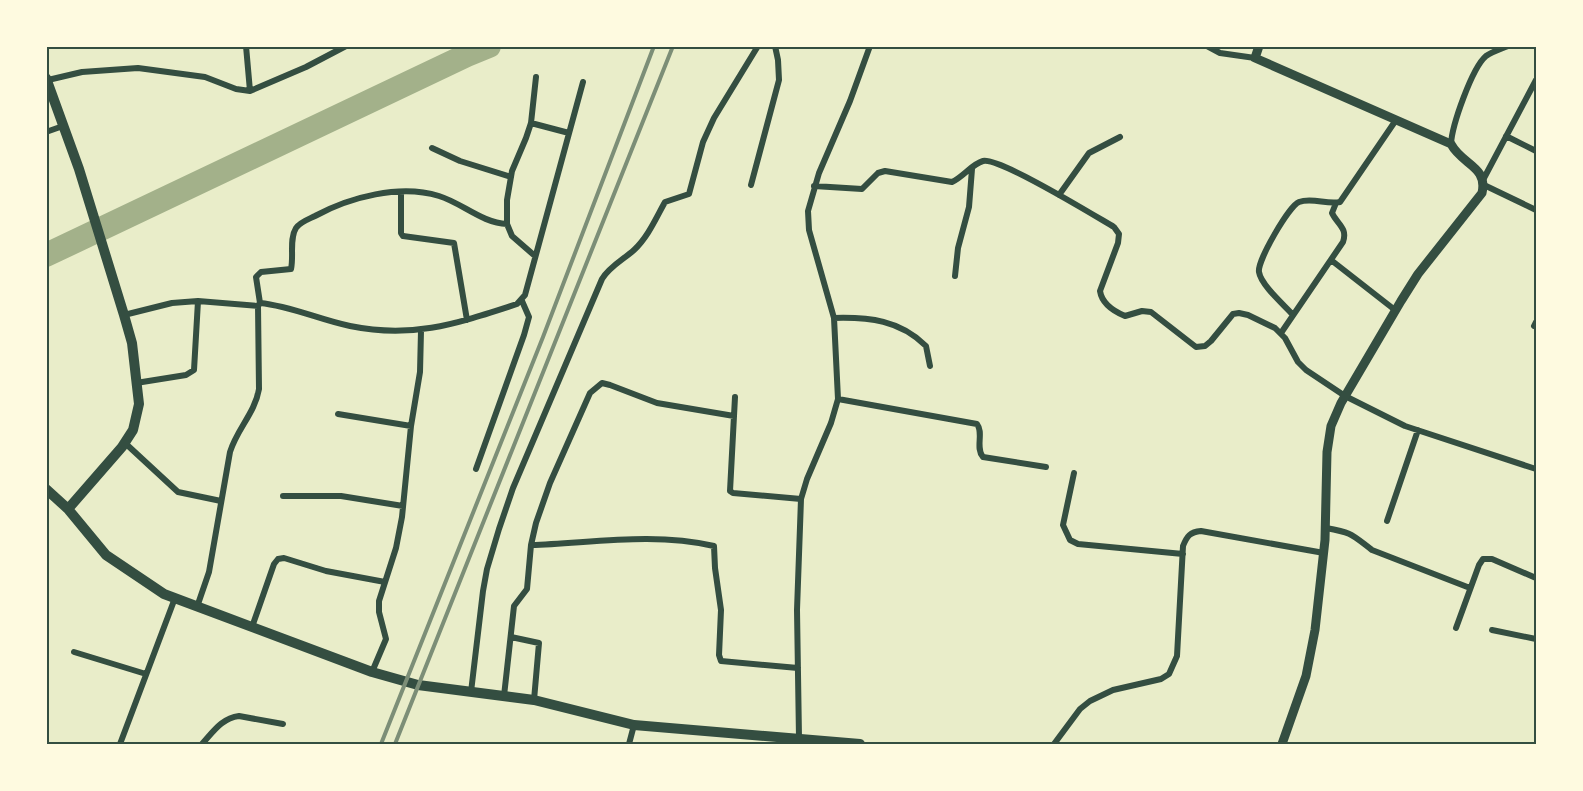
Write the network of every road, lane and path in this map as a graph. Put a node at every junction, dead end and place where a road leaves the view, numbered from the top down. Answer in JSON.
{"nodes":[{"id":1,"x":246,"y":46,"type":"edge"},
{"id":2,"x":346,"y":46,"type":"edge"},
{"id":3,"x":758,"y":46,"type":"edge"},
{"id":4,"x":775,"y":46,"type":"edge"},
{"id":5,"x":870,"y":46,"type":"edge"},
{"id":6,"x":1207,"y":46,"type":"edge"},
{"id":7,"x":1259,"y":46,"type":"edge"},
{"id":8,"x":1508,"y":46,"type":"edge"},
{"id":9,"x":335,"y":49,"type":"edge"},
{"id":10,"x":1255,"y":58,"type":"junction"},
{"id":11,"x":536,"y":77,"type":"dead end"},
{"id":12,"x":47,"y":79,"type":"edge"},
{"id":13,"x":1536,"y":80,"type":"edge"},
{"id":14,"x":583,"y":82,"type":"dead end"},
{"id":15,"x":250,"y":91,"type":"junction"},
{"id":16,"x":1396,"y":120,"type":"junction"},
{"id":17,"x":531,"y":123,"type":"junction"},
{"id":18,"x":63,"y":126,"type":"junction"},
{"id":19,"x":46,"y":132,"type":"edge"},
{"id":20,"x":569,"y":132,"type":"junction"},
{"id":21,"x":1506,"y":136,"type":"junction"},
{"id":22,"x":1120,"y":137,"type":"dead end"},
{"id":23,"x":1451,"y":144,"type":"junction"},
{"id":24,"x":432,"y":148,"type":"dead end"},
{"id":25,"x":1536,"y":151,"type":"edge"},
{"id":26,"x":972,"y":169,"type":"junction"},
{"id":27,"x":511,"y":177,"type":"junction"},
{"id":28,"x":1484,"y":182,"type":"junction"},
{"id":29,"x":751,"y":185,"type":"dead end"},
{"id":30,"x":814,"y":186,"type":"junction"},
{"id":31,"x":401,"y":192,"type":"junction"},
{"id":32,"x":1059,"y":195,"type":"junction"},
{"id":33,"x":1336,"y":203,"type":"junction"},
{"id":34,"x":1536,"y":210,"type":"edge"},
{"id":35,"x":507,"y":224,"type":"junction"},
{"id":36,"x":535,"y":256,"type":"junction"},
{"id":37,"x":1331,"y":260,"type":"junction"},
{"id":38,"x":956,"y":276,"type":"dead end"},
{"id":39,"x":198,"y":301,"type":"junction"},
{"id":40,"x":522,"y":301,"type":"junction"},
{"id":41,"x":259,"y":304,"type":"junction"},
{"id":42,"x":1395,"y":310,"type":"junction"},
{"id":43,"x":124,"y":315,"type":"junction"},
{"id":44,"x":1293,"y":315,"type":"junction"},
{"id":45,"x":834,"y":318,"type":"junction"},
{"id":46,"x":467,"y":320,"type":"junction"},
{"id":47,"x":421,"y":331,"type":"junction"},
{"id":48,"x":1281,"y":333,"type":"junction"},
{"id":49,"x":930,"y":366,"type":"dead end"},
{"id":50,"x":136,"y":384,"type":"junction"},
{"id":51,"x":1345,"y":396,"type":"junction"},
{"id":52,"x":735,"y":397,"type":"dead end"},
{"id":53,"x":838,"y":399,"type":"junction"},
{"id":54,"x":338,"y":414,"type":"dead end"},
{"id":55,"x":734,"y":416,"type":"junction"},
{"id":56,"x":411,"y":426,"type":"junction"},
{"id":57,"x":1418,"y":430,"type":"junction"},
{"id":58,"x":125,"y":443,"type":"junction"},
{"id":59,"x":1046,"y":467,"type":"dead end"},
{"id":60,"x":476,"y":469,"type":"dead end"},
{"id":61,"x":1536,"y":469,"type":"edge"},
{"id":62,"x":1074,"y":473,"type":"dead end"},
{"id":63,"x":46,"y":489,"type":"edge"},
{"id":64,"x":283,"y":496,"type":"dead end"},
{"id":65,"x":801,"y":499,"type":"junction"},
{"id":66,"x":221,"y":501,"type":"junction"},
{"id":67,"x":403,"y":506,"type":"junction"},
{"id":68,"x":68,"y":509,"type":"junction"},
{"id":69,"x":1387,"y":521,"type":"dead end"},
{"id":70,"x":1326,"y":528,"type":"junction"},
{"id":71,"x":531,"y":545,"type":"junction"},
{"id":72,"x":1324,"y":553,"type":"junction"},
{"id":73,"x":1183,"y":554,"type":"junction"},
{"id":74,"x":1536,"y":578,"type":"edge"},
{"id":75,"x":385,"y":582,"type":"junction"},
{"id":76,"x":1470,"y":588,"type":"junction"},
{"id":77,"x":175,"y":598,"type":"junction"},
{"id":78,"x":197,"y":606,"type":"junction"},
{"id":79,"x":252,"y":627,"type":"junction"},
{"id":80,"x":1456,"y":628,"type":"dead end"},
{"id":81,"x":1492,"y":630,"type":"dead end"},
{"id":82,"x":511,"y":637,"type":"junction"},
{"id":83,"x":1536,"y":639,"type":"edge"},
{"id":84,"x":74,"y":652,"type":"dead end"},
{"id":85,"x":798,"y":668,"type":"junction"},
{"id":86,"x":372,"y":672,"type":"junction"},
{"id":87,"x":146,"y":674,"type":"junction"},
{"id":88,"x":471,"y":692,"type":"junction"},
{"id":89,"x":504,"y":696,"type":"junction"},
{"id":90,"x":534,"y":700,"type":"junction"},
{"id":91,"x":283,"y":724,"type":"dead end"},
{"id":92,"x":634,"y":725,"type":"junction"},
{"id":93,"x":799,"y":738,"type":"junction"},
{"id":94,"x":120,"y":744,"type":"edge"},
{"id":95,"x":202,"y":744,"type":"edge"},
{"id":96,"x":629,"y":744,"type":"edge"},
{"id":97,"x":860,"y":744,"type":"edge"},
{"id":98,"x":1054,"y":744,"type":"edge"},
{"id":99,"x":1282,"y":744,"type":"edge"}],
"edges":[{"from":1,"to":15,"type":"street"},
{"from":2,"to":9,"type":"street"},
{"from":3,"to":88,"type":"street"},
{"from":4,"to":29,"type":"street"},
{"from":5,"to":30,"type":"street"},
{"from":6,"to":10,"type":"street"},
{"from":7,"to":10,"type":"street"},
{"from":8,"to":23,"type":"street"},
{"from":9,"to":15,"type":"street"},
{"from":10,"to":16,"type":"street"},
{"from":11,"to":17,"type":"street"},
{"from":12,"to":15,"type":"street"},
{"from":12,"to":18,"type":"main road"},
{"from":13,"to":21,"type":"street"},
{"from":14,"to":20,"type":"street"},
{"from":16,"to":23,"type":"street"},
{"from":16,"to":33,"type":"street"},
{"from":17,"to":20,"type":"street"},
{"from":17,"to":27,"type":"street"},
{"from":18,"to":19,"type":"street"},
{"from":18,"to":43,"type":"main road"},
{"from":20,"to":36,"type":"street"},
{"from":21,"to":25,"type":"street"},
{"from":21,"to":28,"type":"street"},
{"from":22,"to":32,"type":"street"},
{"from":23,"to":28,"type":"street"},
{"from":24,"to":27,"type":"street"},
{"from":26,"to":30,"type":"street"},
{"from":26,"to":32,"type":"street"},
{"from":26,"to":38,"type":"street"},
{"from":27,"to":35,"type":"street"},
{"from":28,"to":34,"type":"street"},
{"from":28,"to":42,"type":"street"},
{"from":30,"to":45,"type":"street"},
{"from":31,"to":35,"type":"street"},
{"from":31,"to":41,"type":"street"},
{"from":31,"to":46,"type":"street"},
{"from":32,"to":48,"type":"street"},
{"from":33,"to":37,"type":"street"},
{"from":33,"to":44,"type":"street"},
{"from":35,"to":36,"type":"street"},
{"from":36,"to":40,"type":"street"},
{"from":37,"to":42,"type":"street"},
{"from":37,"to":44,"type":"street"},
{"from":39,"to":41,"type":"street"},
{"from":39,"to":43,"type":"street"},
{"from":39,"to":50,"type":"street"},
{"from":40,"to":46,"type":"street"},
{"from":40,"to":60,"type":"street"},
{"from":41,"to":47,"type":"street"},
{"from":41,"to":66,"type":"street"},
{"from":42,"to":51,"type":"street"},
{"from":43,"to":50,"type":"main road"},
{"from":44,"to":48,"type":"street"},
{"from":45,"to":49,"type":"street"},
{"from":45,"to":53,"type":"street"},
{"from":46,"to":47,"type":"street"},
{"from":47,"to":56,"type":"street"},
{"from":48,"to":51,"type":"street"},
{"from":50,"to":58,"type":"main road"},
{"from":51,"to":57,"type":"street"},
{"from":51,"to":70,"type":"street"},
{"from":52,"to":55,"type":"street"},
{"from":53,"to":59,"type":"street"},
{"from":53,"to":65,"type":"street"},
{"from":54,"to":56,"type":"street"},
{"from":55,"to":65,"type":"street"},
{"from":55,"to":71,"type":"street"},
{"from":56,"to":67,"type":"street"},
{"from":57,"to":61,"type":"street"},
{"from":57,"to":69,"type":"street"},
{"from":58,"to":66,"type":"street"},
{"from":58,"to":68,"type":"main road"},
{"from":62,"to":73,"type":"street"},
{"from":63,"to":68,"type":"main road"},
{"from":64,"to":67,"type":"street"},
{"from":65,"to":85,"type":"street"},
{"from":66,"to":78,"type":"street"},
{"from":67,"to":75,"type":"street"},
{"from":68,"to":77,"type":"main road"},
{"from":70,"to":72,"type":"street"},
{"from":70,"to":76,"type":"street"},
{"from":71,"to":82,"type":"street"},
{"from":71,"to":85,"type":"street"},
{"from":72,"to":73,"type":"street"},
{"from":72,"to":99,"type":"street"},
{"from":73,"to":98,"type":"street"},
{"from":74,"to":76,"type":"street"},
{"from":75,"to":79,"type":"street"},
{"from":75,"to":86,"type":"street"},
{"from":76,"to":80,"type":"street"},
{"from":77,"to":78,"type":"main road"},
{"from":77,"to":87,"type":"street"},
{"from":78,"to":79,"type":"main road"},
{"from":79,"to":86,"type":"main road"},
{"from":81,"to":83,"type":"street"},
{"from":82,"to":89,"type":"street"},
{"from":82,"to":90,"type":"street"},
{"from":84,"to":87,"type":"street"},
{"from":85,"to":93,"type":"street"},
{"from":86,"to":88,"type":"main road"},
{"from":87,"to":94,"type":"street"},
{"from":88,"to":89,"type":"main road"},
{"from":89,"to":90,"type":"main road"},
{"from":90,"to":92,"type":"main road"},
{"from":91,"to":95,"type":"street"},
{"from":92,"to":93,"type":"main road"},
{"from":92,"to":96,"type":"street"},
{"from":93,"to":97,"type":"main road"}]}
